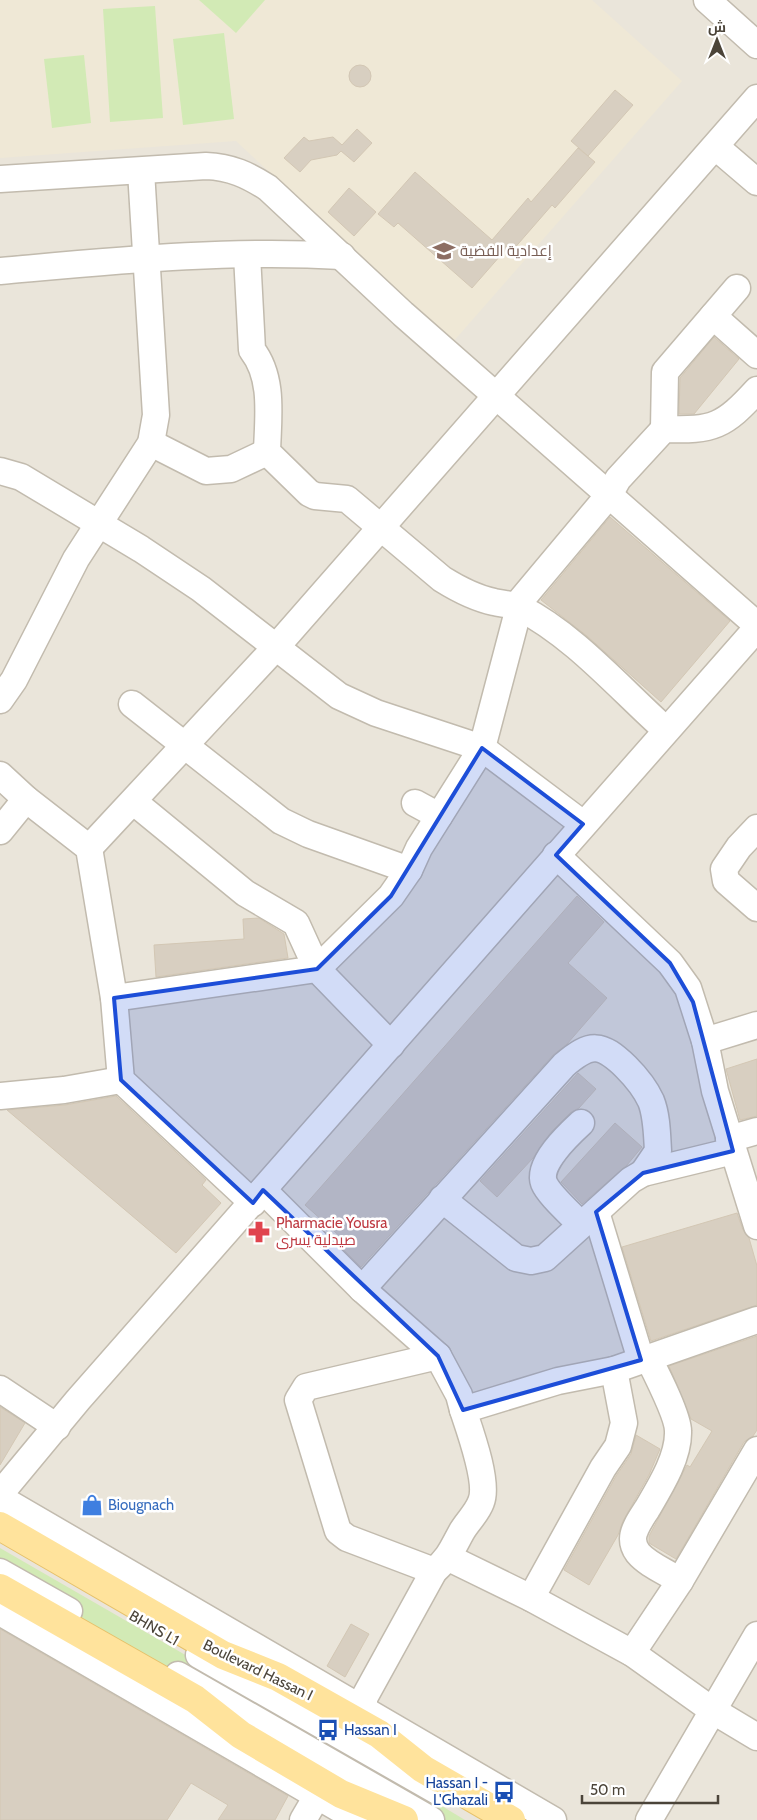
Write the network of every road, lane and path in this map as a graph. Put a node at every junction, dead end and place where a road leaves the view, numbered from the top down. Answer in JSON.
{"nodes":[{"id":1,"x":707,"y":0,"type":"edge"},
{"id":2,"x":757,"y":45,"type":"edge"},
{"id":3,"x":757,"y":98,"type":"edge"},
{"id":4,"x":716,"y":147,"type":"junction"},
{"id":5,"x":141,"y":171,"type":"junction"},
{"id":6,"x":0,"y":180,"type":"edge"},
{"id":7,"x":757,"y":182,"type":"edge"},
{"id":8,"x":247,"y":255,"type":"junction"},
{"id":9,"x":342,"y":256,"type":"junction"},
{"id":10,"x":145,"y":258,"type":"junction"},
{"id":11,"x":0,"y":271,"type":"edge"},
{"id":12,"x":738,"y":288,"type":"dead end"},
{"id":13,"x":714,"y":316,"type":"junction"},
{"id":14,"x":757,"y":355,"type":"edge"},
{"id":15,"x":757,"y":390,"type":"edge"},
{"id":16,"x":496,"y":396,"type":"junction"},
{"id":17,"x":664,"y":429,"type":"junction"},
{"id":18,"x":151,"y":443,"type":"junction"},
{"id":19,"x":267,"y":452,"type":"junction"},
{"id":20,"x":0,"y":472,"type":"edge"},
{"id":21,"x":609,"y":495,"type":"junction"},
{"id":22,"x":98,"y":525,"type":"junction"},
{"id":23,"x":380,"y":528,"type":"junction"},
{"id":24,"x":518,"y":606,"type":"junction"},
{"id":25,"x":757,"y":627,"type":"edge"},
{"id":26,"x":277,"y":646,"type":"junction"},
{"id":27,"x":0,"y":700,"type":"edge"},
{"id":28,"x":132,"y":704,"type":"dead end"},
{"id":29,"x":666,"y":730,"type":"junction"},
{"id":30,"x":186,"y":746,"type":"junction"},
{"id":31,"x":482,"y":748,"type":"junction"},
{"id":32,"x":0,"y":775,"type":"edge"},
{"id":33,"x":26,"y":799,"type":"junction"},
{"id":34,"x":134,"y":802,"type":"junction"},
{"id":35,"x":415,"y":803,"type":"dead end"},
{"id":36,"x":439,"y":816,"type":"junction"},
{"id":37,"x":583,"y":824,"type":"junction"},
{"id":38,"x":757,"y":828,"type":"edge"},
{"id":39,"x":0,"y":831,"type":"edge"},
{"id":40,"x":89,"y":848,"type":"junction"},
{"id":41,"x":556,"y":855,"type":"junction"},
{"id":42,"x":409,"y":870,"type":"junction"},
{"id":43,"x":757,"y":908,"type":"edge"},
{"id":44,"x":317,"y":969,"type":"junction"},
{"id":45,"x":114,"y":998,"type":"junction"},
{"id":46,"x":757,"y":1025,"type":"edge"},
{"id":47,"x":705,"y":1040,"type":"junction"},
{"id":48,"x":390,"y":1045,"type":"junction"},
{"id":49,"x":121,"y":1080,"type":"junction"},
{"id":50,"x":0,"y":1096,"type":"edge"},
{"id":51,"x":581,"y":1123,"type":"dead end"},
{"id":52,"x":757,"y":1131,"type":"edge"},
{"id":53,"x":731,"y":1145,"type":"junction"},
{"id":54,"x":643,"y":1174,"type":"junction"},
{"id":55,"x":258,"y":1196,"type":"junction"},
{"id":56,"x":442,"y":1199,"type":"junction"},
{"id":57,"x":588,"y":1218,"type":"junction"},
{"id":58,"x":757,"y":1226,"type":"edge"},
{"id":59,"x":362,"y":1289,"type":"junction"},
{"id":60,"x":757,"y":1320,"type":"edge"},
{"id":61,"x":438,"y":1356,"type":"junction"},
{"id":62,"x":645,"y":1358,"type":"junction"},
{"id":63,"x":614,"y":1370,"type":"junction"},
{"id":64,"x":0,"y":1389,"type":"edge"},
{"id":65,"x":464,"y":1410,"type":"junction"},
{"id":66,"x":57,"y":1427,"type":"junction"},
{"id":67,"x":757,"y":1450,"type":"edge"},
{"id":68,"x":0,"y":1496,"type":"edge"},
{"id":69,"x":0,"y":1526,"type":"edge"},
{"id":70,"x":0,"y":1542,"type":"edge"},
{"id":71,"x":442,"y":1565,"type":"junction"},
{"id":72,"x":0,"y":1572,"type":"edge"},
{"id":73,"x":680,"y":1581,"type":"junction"},
{"id":74,"x":0,"y":1588,"type":"edge"},
{"id":75,"x":531,"y":1598,"type":"junction"},
{"id":76,"x":0,"y":1612,"type":"edge"},
{"id":77,"x":757,"y":1635,"type":"edge"},
{"id":78,"x":632,"y":1653,"type":"junction"},
{"id":79,"x":288,"y":1674,"type":"junction"},
{"id":80,"x":712,"y":1710,"type":"junction"},
{"id":81,"x":364,"y":1718,"type":"junction"},
{"id":82,"x":757,"y":1738,"type":"edge"},
{"id":83,"x":317,"y":1796,"type":"junction"},
{"id":84,"x":302,"y":1820,"type":"edge"},
{"id":85,"x":359,"y":1820,"type":"edge"},
{"id":86,"x":404,"y":1820,"type":"edge"},
{"id":87,"x":431,"y":1820,"type":"edge"},
{"id":88,"x":490,"y":1820,"type":"edge"},
{"id":89,"x":511,"y":1820,"type":"edge"},
{"id":90,"x":553,"y":1820,"type":"edge"},
{"id":91,"x":649,"y":1820,"type":"edge"}],
"edges":[{"from":1,"to":2,"type":"street"},
{"from":3,"to":4,"type":"street"},
{"from":4,"to":7,"type":"street"},
{"from":4,"to":16,"type":"street"},
{"from":5,"to":6,"type":"street"},
{"from":5,"to":9,"type":"street"},
{"from":5,"to":10,"type":"street"},
{"from":8,"to":9,"type":"street"},
{"from":8,"to":10,"type":"street"},
{"from":8,"to":19,"type":"street"},
{"from":9,"to":16,"type":"street"},
{"from":10,"to":11,"type":"street"},
{"from":10,"to":18,"type":"street"},
{"from":12,"to":13,"type":"street"},
{"from":13,"to":14,"type":"street"},
{"from":13,"to":17,"type":"street"},
{"from":15,"to":17,"type":"street"},
{"from":16,"to":21,"type":"street"},
{"from":16,"to":23,"type":"street"},
{"from":17,"to":21,"type":"street"},
{"from":18,"to":19,"type":"street"},
{"from":18,"to":22,"type":"street"},
{"from":19,"to":23,"type":"street"},
{"from":20,"to":22,"type":"street"},
{"from":21,"to":24,"type":"street"},
{"from":21,"to":25,"type":"street"},
{"from":22,"to":26,"type":"street"},
{"from":22,"to":27,"type":"street"},
{"from":23,"to":24,"type":"street"},
{"from":23,"to":26,"type":"street"},
{"from":24,"to":29,"type":"street"},
{"from":24,"to":31,"type":"street"},
{"from":25,"to":29,"type":"street"},
{"from":26,"to":30,"type":"street"},
{"from":26,"to":31,"type":"street"},
{"from":28,"to":30,"type":"street"},
{"from":29,"to":37,"type":"street"},
{"from":30,"to":34,"type":"street"},
{"from":30,"to":42,"type":"street"},
{"from":31,"to":36,"type":"street"},
{"from":31,"to":37,"type":"street"},
{"from":32,"to":33,"type":"street"},
{"from":33,"to":39,"type":"street"},
{"from":33,"to":40,"type":"street"},
{"from":34,"to":40,"type":"street"},
{"from":34,"to":44,"type":"street"},
{"from":35,"to":36,"type":"street"},
{"from":36,"to":42,"type":"street"},
{"from":37,"to":41,"type":"street"},
{"from":38,"to":43,"type":"street"},
{"from":40,"to":45,"type":"street"},
{"from":41,"to":47,"type":"street"},
{"from":41,"to":48,"type":"street"},
{"from":42,"to":44,"type":"street"},
{"from":44,"to":45,"type":"street"},
{"from":44,"to":48,"type":"street"},
{"from":45,"to":49,"type":"street"},
{"from":46,"to":47,"type":"street"},
{"from":47,"to":53,"type":"street"},
{"from":48,"to":55,"type":"street"},
{"from":49,"to":50,"type":"street"},
{"from":49,"to":55,"type":"street"},
{"from":51,"to":57,"type":"street"},
{"from":52,"to":53,"type":"street"},
{"from":53,"to":54,"type":"street"},
{"from":53,"to":58,"type":"street"},
{"from":54,"to":56,"type":"street"},
{"from":54,"to":57,"type":"street"},
{"from":55,"to":59,"type":"street"},
{"from":55,"to":66,"type":"street"},
{"from":56,"to":57,"type":"street"},
{"from":56,"to":59,"type":"street"},
{"from":57,"to":62,"type":"street"},
{"from":59,"to":61,"type":"street"},
{"from":60,"to":62,"type":"street"},
{"from":61,"to":65,"type":"street"},
{"from":61,"to":71,"type":"street"},
{"from":62,"to":63,"type":"street"},
{"from":62,"to":73,"type":"street"},
{"from":63,"to":65,"type":"street"},
{"from":63,"to":75,"type":"street"},
{"from":64,"to":66,"type":"street"},
{"from":65,"to":71,"type":"street"},
{"from":66,"to":68,"type":"street"},
{"from":67,"to":73,"type":"street"},
{"from":68,"to":79,"type":"street"},
{"from":69,"to":79,"type":"main road","name":"Boulevard Hassan I"},
{"from":70,"to":88,"type":"street","name":"BHNS L1"},
{"from":71,"to":75,"type":"street"},
{"from":71,"to":81,"type":"street"},
{"from":72,"to":87,"type":"street","name":"BHNS L1"},
{"from":73,"to":78,"type":"street"},
{"from":74,"to":86,"type":"main road"},
{"from":75,"to":78,"type":"street"},
{"from":76,"to":83,"type":"street"},
{"from":77,"to":80,"type":"street"},
{"from":78,"to":80,"type":"street"},
{"from":79,"to":81,"type":"main road","name":"Boulevard Hassan I"},
{"from":80,"to":82,"type":"street"},
{"from":80,"to":91,"type":"street"},
{"from":81,"to":89,"type":"main road","name":"Boulevard Hassan I"},
{"from":81,"to":90,"type":"street"},
{"from":83,"to":84,"type":"street"},
{"from":83,"to":85,"type":"street"}]}
